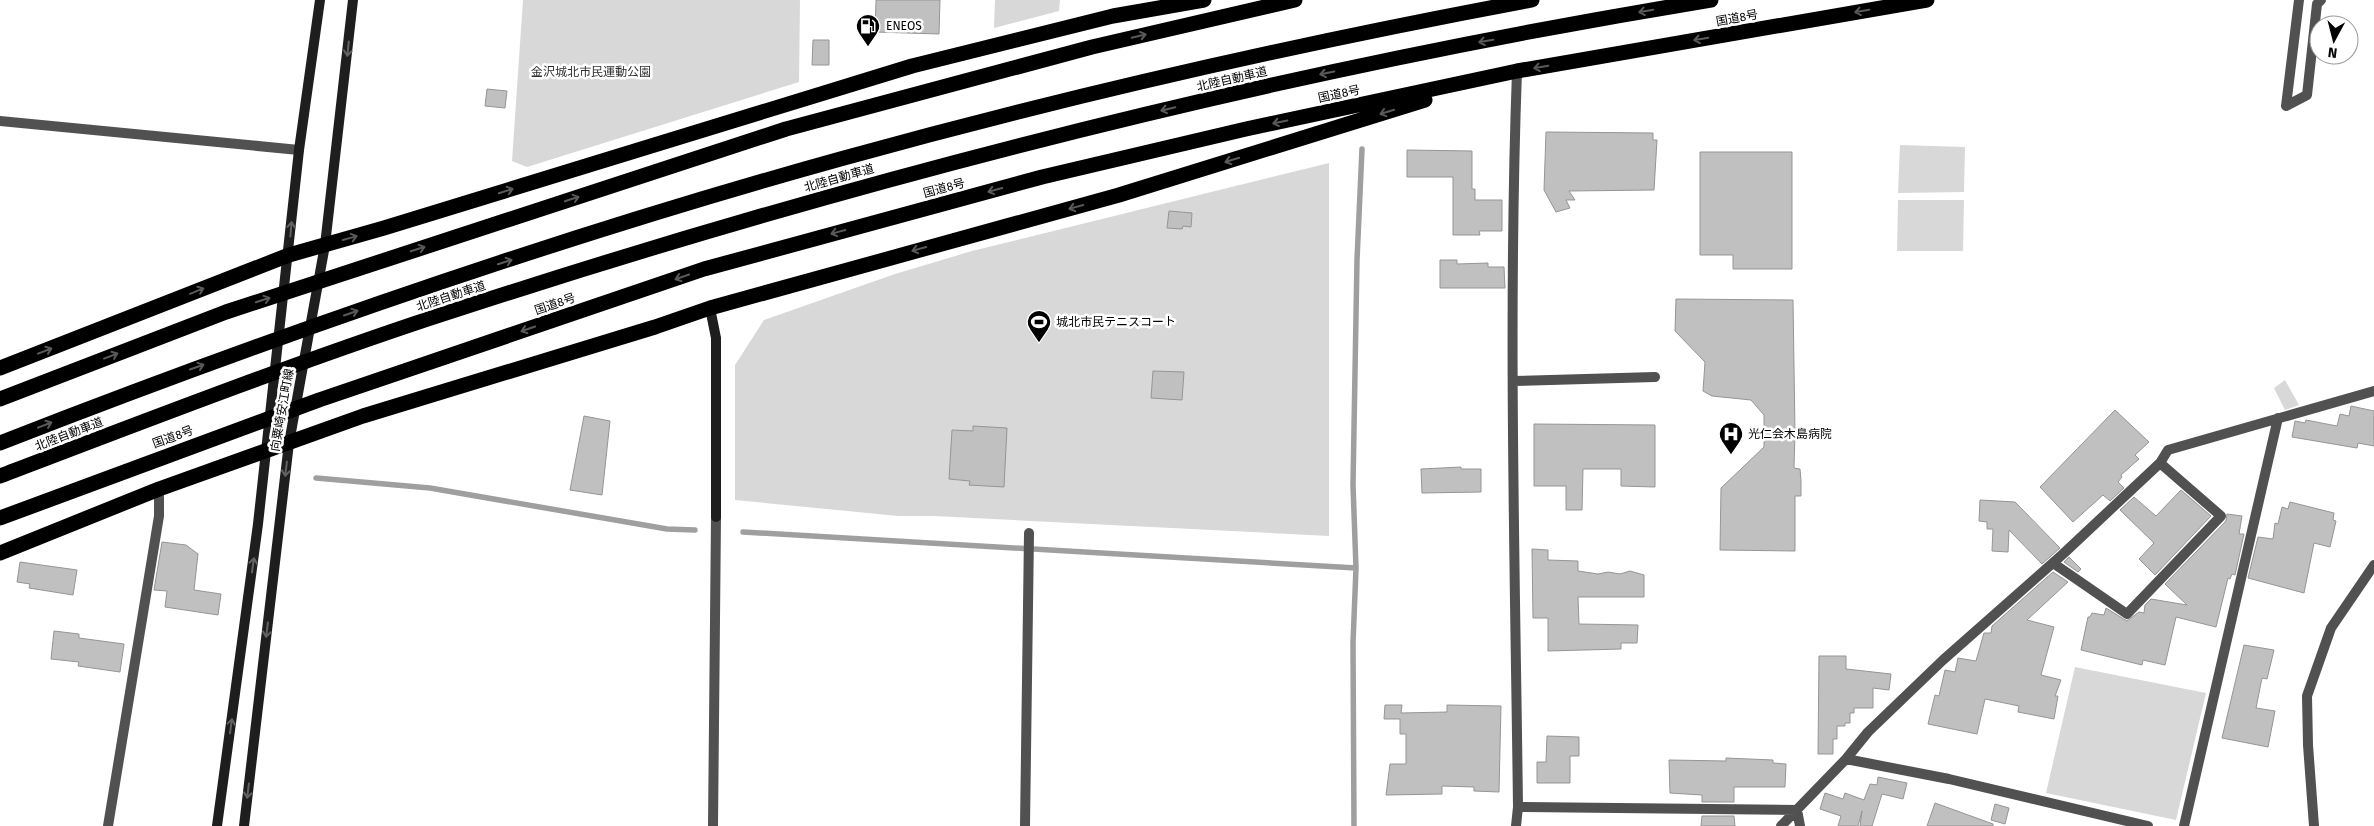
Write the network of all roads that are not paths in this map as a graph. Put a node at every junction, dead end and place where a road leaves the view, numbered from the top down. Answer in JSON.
{"nodes":[{"id":1,"x":320,"y":0,"type":"edge"},
{"id":2,"x":353,"y":0,"type":"edge"},
{"id":3,"x":1204,"y":0,"type":"edge"},
{"id":4,"x":1295,"y":0,"type":"edge"},
{"id":5,"x":1532,"y":0,"type":"edge"},
{"id":6,"x":1711,"y":0,"type":"edge"},
{"id":7,"x":1927,"y":0,"type":"edge"},
{"id":8,"x":2299,"y":0,"type":"edge"},
{"id":9,"x":2321,"y":0,"type":"edge"},
{"id":10,"x":1517,"y":71,"type":"junction"},
{"id":11,"x":0,"y":122,"type":"edge"},
{"id":12,"x":299,"y":150,"type":"junction"},
{"id":13,"x":325,"y":245,"type":"junction"},
{"id":14,"x":289,"y":255,"type":"junction"},
{"id":15,"x":710,"y":308,"type":"junction"},
{"id":16,"x":0,"y":368,"type":"edge"},
{"id":17,"x":1654,"y":377,"type":"dead end"},
{"id":18,"x":1513,"y":381,"type":"junction"},
{"id":19,"x":2374,"y":391,"type":"edge"},
{"id":20,"x":0,"y":399,"type":"edge"},
{"id":21,"x":2278,"y":418,"type":"junction"},
{"id":22,"x":0,"y":442,"type":"edge"},
{"id":23,"x":288,"y":443,"type":"junction"},
{"id":24,"x":265,"y":452,"type":"junction"},
{"id":25,"x":2160,"y":462,"type":"junction"},
{"id":26,"x":0,"y":476,"type":"edge"},
{"id":27,"x":159,"y":489,"type":"junction"},
{"id":28,"x":716,"y":517,"type":"joint"},
{"id":29,"x":0,"y":518,"type":"edge"},
{"id":30,"x":1029,"y":538,"type":"dead end"},
{"id":31,"x":0,"y":552,"type":"edge"},
{"id":32,"x":2053,"y":563,"type":"junction"},
{"id":33,"x":2374,"y":565,"type":"edge"},
{"id":34,"x":1846,"y":759,"type":"junction"},
{"id":35,"x":1518,"y":807,"type":"junction"},
{"id":36,"x":1797,"y":810,"type":"junction"},
{"id":37,"x":108,"y":826,"type":"edge"},
{"id":38,"x":218,"y":826,"type":"edge"},
{"id":39,"x":244,"y":826,"type":"edge"},
{"id":40,"x":713,"y":826,"type":"edge"},
{"id":41,"x":1025,"y":826,"type":"edge"},
{"id":42,"x":1516,"y":826,"type":"edge"},
{"id":43,"x":1781,"y":826,"type":"edge"},
{"id":44,"x":1800,"y":826,"type":"edge"},
{"id":45,"x":2148,"y":826,"type":"edge"},
{"id":46,"x":2184,"y":826,"type":"edge"},
{"id":47,"x":2314,"y":826,"type":"edge"}],
"edges":[{"from":1,"to":12,"type":"main road","name":"向粟崎安江町線"},
{"from":2,"to":13,"type":"main road","name":"向粟崎安江町線","one_way":true},
{"from":13,"to":3,"type":"highway","one_way":true},
{"from":20,"to":4,"type":"highway","one_way":true},
{"from":22,"to":5,"type":"highway","name":"北陸自動車道","one_way":true},
{"from":6,"to":26,"type":"highway","name":"北陸自動車道","one_way":true},
{"from":7,"to":10,"type":"highway","name":"国道8号","one_way":true},
{"from":8,"to":9,"type":"street"},
{"from":10,"to":15,"type":"highway","one_way":true},
{"from":10,"to":18,"type":"street"},
{"from":10,"to":29,"type":"highway","name":"国道8号","one_way":true},
{"from":11,"to":12,"type":"street"},
{"from":14,"to":12,"type":"main road","name":"向粟崎安江町線","one_way":true},
{"from":13,"to":14,"type":"highway"},
{"from":13,"to":23,"type":"main road","name":"向粟崎安江町線"},
{"from":16,"to":14,"type":"highway","one_way":true},
{"from":14,"to":24,"type":"main road","name":"向粟崎安江町線"},
{"from":15,"to":23,"type":"highway"},
{"from":15,"to":28,"type":"main road"},
{"from":17,"to":18,"type":"street"},
{"from":18,"to":35,"type":"street"},
{"from":19,"to":21,"type":"street"},
{"from":21,"to":25,"type":"street"},
{"from":21,"to":46,"type":"street"},
{"from":23,"to":24,"type":"highway"},
{"from":23,"to":39,"type":"main road","name":"向粟崎安江町線","one_way":true},
{"from":24,"to":27,"type":"highway"},
{"from":38,"to":24,"type":"main road","name":"向粟崎安江町線","one_way":true},
{"from":25,"to":32,"type":"street"},
{"from":25,"to":32,"type":"street"},
{"from":27,"to":31,"type":"highway"},
{"from":27,"to":37,"type":"street"},
{"from":28,"to":40,"type":"street"},
{"from":30,"to":41,"type":"street"},
{"from":32,"to":34,"type":"street"},
{"from":33,"to":47,"type":"street"},
{"from":34,"to":36,"type":"street"},
{"from":34,"to":45,"type":"street"},
{"from":35,"to":36,"type":"street"},
{"from":35,"to":42,"type":"street"},
{"from":36,"to":43,"type":"street"},
{"from":36,"to":44,"type":"street"}]}
